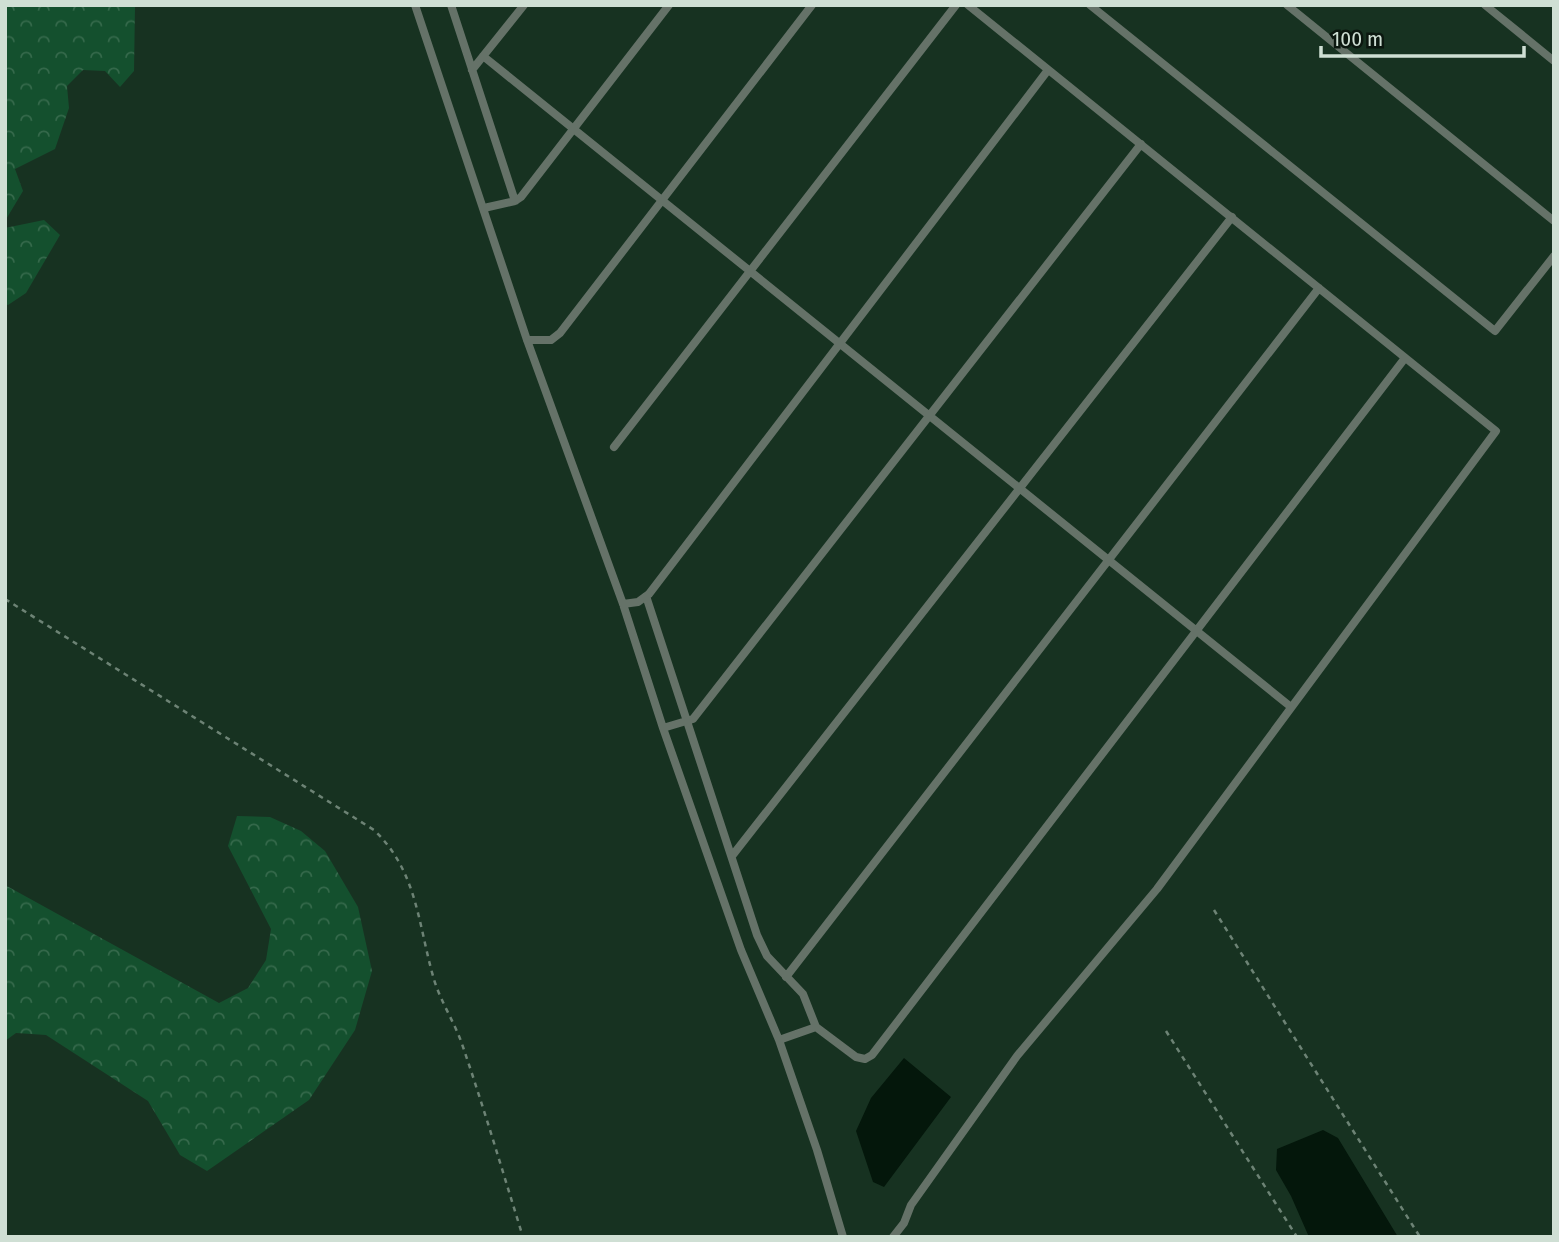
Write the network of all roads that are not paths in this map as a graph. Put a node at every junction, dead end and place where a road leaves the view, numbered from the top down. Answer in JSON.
{"nodes":[{"id":1,"x":415,"y":5,"type":"edge"},
{"id":2,"x":451,"y":5,"type":"edge"},
{"id":3,"x":524,"y":5,"type":"edge"},
{"id":4,"x":669,"y":5,"type":"edge"},
{"id":5,"x":812,"y":5,"type":"edge"},
{"id":6,"x":956,"y":5,"type":"edge"},
{"id":7,"x":968,"y":5,"type":"edge"},
{"id":8,"x":1090,"y":5,"type":"edge"},
{"id":9,"x":1287,"y":5,"type":"edge"},
{"id":10,"x":1485,"y":5,"type":"edge"},
{"id":11,"x":483,"y":57,"type":"junction"},
{"id":12,"x":1554,"y":61,"type":"edge"},
{"id":13,"x":1048,"y":70,"type":"junction"},
{"id":14,"x":472,"y":71,"type":"junction"},
{"id":15,"x":573,"y":129,"type":"junction"},
{"id":16,"x":1141,"y":144,"type":"junction"},
{"id":17,"x":514,"y":201,"type":"junction"},
{"id":18,"x":662,"y":201,"type":"junction"},
{"id":19,"x":484,"y":208,"type":"junction"},
{"id":20,"x":1232,"y":217,"type":"junction"},
{"id":21,"x":1554,"y":221,"type":"edge"},
{"id":22,"x":1554,"y":256,"type":"edge"},
{"id":23,"x":750,"y":271,"type":"junction"},
{"id":24,"x":1319,"y":288,"type":"junction"},
{"id":25,"x":527,"y":340,"type":"junction"},
{"id":26,"x":840,"y":344,"type":"junction"},
{"id":27,"x":1405,"y":358,"type":"junction"},
{"id":28,"x":929,"y":416,"type":"junction"},
{"id":29,"x":614,"y":447,"type":"dead end"},
{"id":30,"x":1019,"y":488,"type":"junction"},
{"id":31,"x":1108,"y":560,"type":"junction"},
{"id":32,"x":646,"y":596,"type":"junction"},
{"id":33,"x":623,"y":604,"type":"junction"},
{"id":34,"x":1196,"y":631,"type":"junction"},
{"id":35,"x":1291,"y":708,"type":"junction"},
{"id":36,"x":686,"y":721,"type":"junction"},
{"id":37,"x":663,"y":728,"type":"junction"},
{"id":38,"x":732,"y":856,"type":"junction"},
{"id":39,"x":786,"y":977,"type":"junction"},
{"id":40,"x":816,"y":1027,"type":"junction"},
{"id":41,"x":779,"y":1040,"type":"junction"},
{"id":42,"x":843,"y":1237,"type":"edge"},
{"id":43,"x":893,"y":1237,"type":"edge"}],
"edges":[{"from":1,"to":19,"type":"lane"},
{"from":2,"to":14,"type":"lane"},
{"from":3,"to":11,"type":"lane"},
{"from":4,"to":15,"type":"lane"},
{"from":5,"to":18,"type":"lane"},
{"from":6,"to":23,"type":"lane"},
{"from":7,"to":13,"type":"lane"},
{"from":8,"to":22,"type":"lane"},
{"from":9,"to":21,"type":"lane"},
{"from":10,"to":12,"type":"lane"},
{"from":11,"to":14,"type":"lane"},
{"from":11,"to":15,"type":"lane"},
{"from":13,"to":16,"type":"lane"},
{"from":13,"to":26,"type":"lane"},
{"from":14,"to":17,"type":"lane"},
{"from":15,"to":17,"type":"lane"},
{"from":15,"to":18,"type":"lane"},
{"from":16,"to":20,"type":"lane"},
{"from":16,"to":28,"type":"lane"},
{"from":17,"to":19,"type":"lane"},
{"from":18,"to":23,"type":"lane"},
{"from":18,"to":25,"type":"lane"},
{"from":19,"to":25,"type":"lane"},
{"from":20,"to":24,"type":"lane"},
{"from":20,"to":30,"type":"lane"},
{"from":23,"to":26,"type":"lane"},
{"from":23,"to":29,"type":"lane"},
{"from":24,"to":27,"type":"lane"},
{"from":24,"to":31,"type":"lane"},
{"from":25,"to":33,"type":"lane"},
{"from":26,"to":28,"type":"lane"},
{"from":26,"to":32,"type":"lane"},
{"from":27,"to":34,"type":"lane"},
{"from":27,"to":35,"type":"lane"},
{"from":28,"to":30,"type":"lane"},
{"from":28,"to":36,"type":"lane"},
{"from":30,"to":31,"type":"lane"},
{"from":30,"to":38,"type":"lane"},
{"from":31,"to":34,"type":"lane"},
{"from":31,"to":39,"type":"lane"},
{"from":32,"to":33,"type":"lane"},
{"from":32,"to":36,"type":"lane"},
{"from":33,"to":37,"type":"lane"},
{"from":34,"to":35,"type":"lane"},
{"from":34,"to":40,"type":"lane"},
{"from":35,"to":43,"type":"lane"},
{"from":36,"to":37,"type":"lane"},
{"from":36,"to":38,"type":"lane"},
{"from":37,"to":41,"type":"lane"},
{"from":38,"to":39,"type":"lane"},
{"from":39,"to":40,"type":"lane"},
{"from":40,"to":41,"type":"lane"},
{"from":41,"to":42,"type":"lane"}]}
